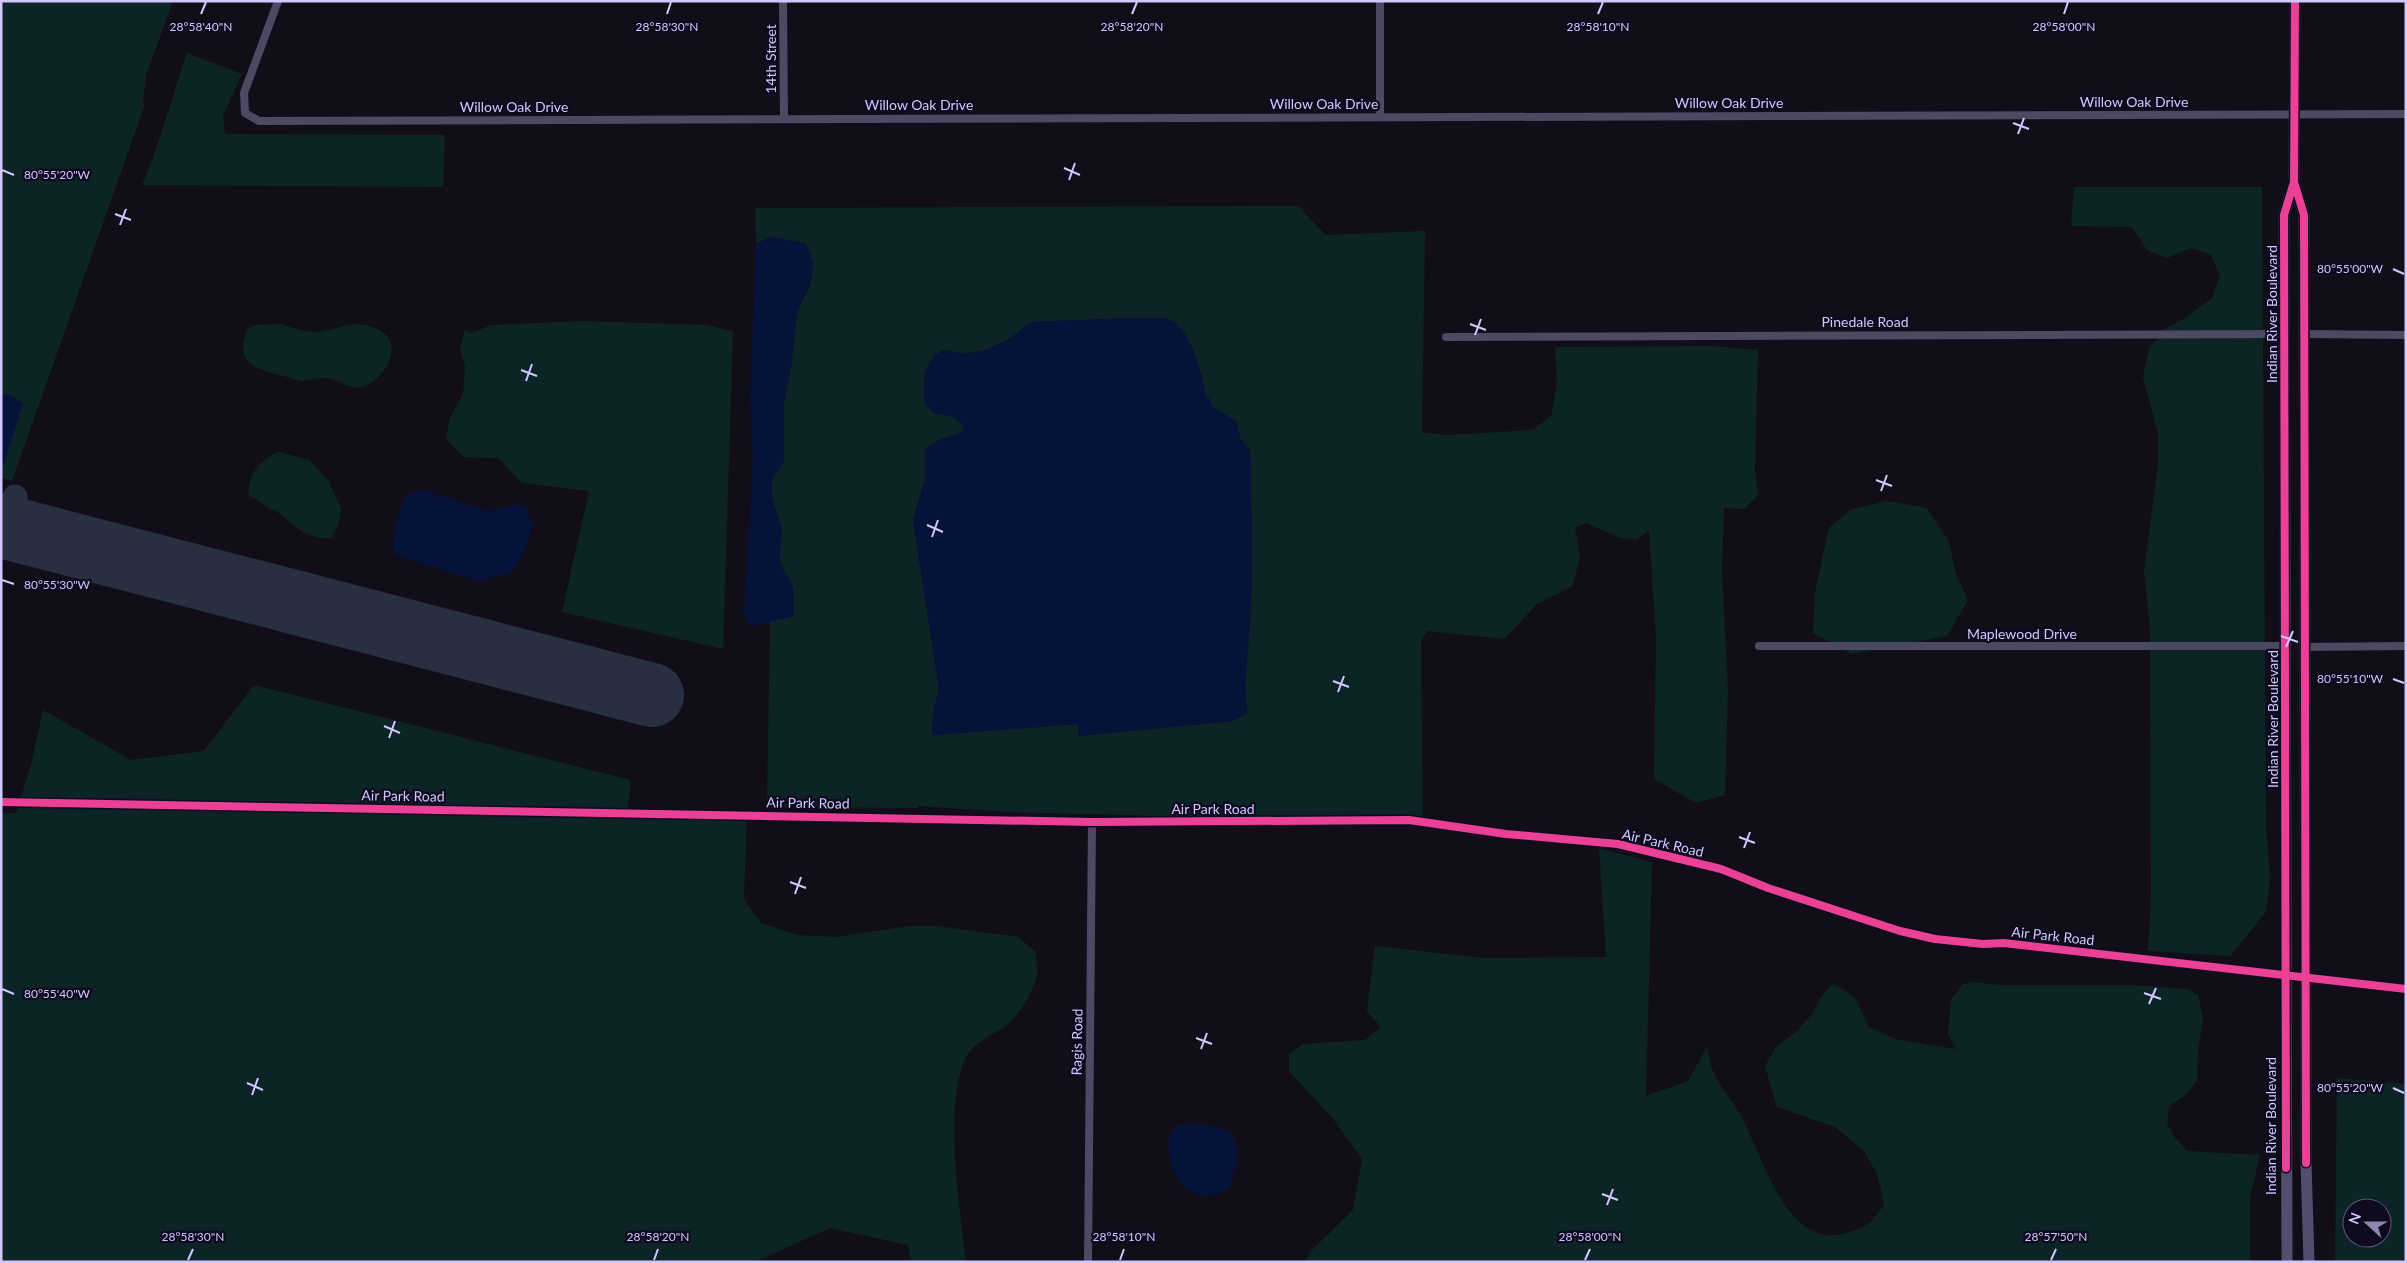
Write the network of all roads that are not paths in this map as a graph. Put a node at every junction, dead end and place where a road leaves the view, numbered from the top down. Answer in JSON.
{"nodes":[{"id":1,"x":278,"y":1,"type":"edge"},
{"id":2,"x":783,"y":1,"type":"edge"},
{"id":3,"x":1380,"y":1,"type":"edge"},
{"id":4,"x":2295,"y":1,"type":"edge"},
{"id":5,"x":2295,"y":114,"type":"junction"},
{"id":6,"x":2406,"y":114,"type":"edge"},
{"id":7,"x":1380,"y":116,"type":"junction"},
{"id":8,"x":784,"y":118,"type":"junction"},
{"id":9,"x":2294,"y":182,"type":"junction"},
{"id":10,"x":2284,"y":334,"type":"junction"},
{"id":11,"x":2304,"y":334,"type":"junction"},
{"id":12,"x":2406,"y":334,"type":"edge"},
{"id":13,"x":1446,"y":337,"type":"dead end"},
{"id":14,"x":2285,"y":620,"type":"junction"},
{"id":15,"x":1759,"y":646,"type":"dead end"},
{"id":16,"x":2285,"y":646,"type":"junction"},
{"id":17,"x":2406,"y":646,"type":"edge"},
{"id":18,"x":2304,"y":647,"type":"junction"},
{"id":19,"x":2304,"y":672,"type":"junction"},
{"id":20,"x":1,"y":802,"type":"edge"},
{"id":21,"x":1092,"y":822,"type":"junction"},
{"id":22,"x":2286,"y":974,"type":"junction"},
{"id":23,"x":2306,"y":976,"type":"junction"},
{"id":24,"x":2406,"y":989,"type":"edge"},
{"id":25,"x":1088,"y":1262,"type":"edge"},
{"id":26,"x":2287,"y":1262,"type":"edge"},
{"id":27,"x":2309,"y":1262,"type":"edge"}],
"edges":[{"from":1,"to":8,"type":"street","name":"Willow Oak Drive"},
{"from":2,"to":8,"type":"street","name":"14th Street"},
{"from":3,"to":7,"type":"street"},
{"from":4,"to":5,"type":"main road","name":"Indian River Boulevard"},
{"from":5,"to":6,"type":"street","name":"Willow Oak Drive"},
{"from":5,"to":7,"type":"street","name":"Willow Oak Drive"},
{"from":5,"to":9,"type":"main road","name":"Indian River Boulevard"},
{"from":7,"to":8,"type":"street","name":"Willow Oak Drive"},
{"from":9,"to":10,"type":"main road","name":"Indian River Boulevard"},
{"from":9,"to":11,"type":"main road","name":"Indian River Boulevard"},
{"from":10,"to":13,"type":"street","name":"Pinedale Road"},
{"from":10,"to":14,"type":"main road","name":"Indian River Boulevard"},
{"from":11,"to":12,"type":"street"},
{"from":11,"to":18,"type":"main road","name":"Indian River Boulevard"},
{"from":14,"to":16,"type":"main road","name":"Indian River Boulevard"},
{"from":14,"to":18,"type":"main road"},
{"from":15,"to":16,"type":"street","name":"Maplewood Drive"},
{"from":16,"to":19,"type":"main road"},
{"from":16,"to":22,"type":"main road","name":"Indian River Boulevard"},
{"from":17,"to":18,"type":"street"},
{"from":18,"to":19,"type":"main road","name":"Indian River Boulevard"},
{"from":19,"to":23,"type":"main road","name":"Indian River Boulevard"},
{"from":20,"to":21,"type":"street","name":"Air Park Road"},
{"from":21,"to":22,"type":"street","name":"Air Park Road"},
{"from":21,"to":25,"type":"street","name":"Ragis Road"},
{"from":22,"to":23,"type":"street","name":"Air Park Road"},
{"from":22,"to":26,"type":"main road","name":"Indian River Boulevard"},
{"from":23,"to":24,"type":"street","name":"Air Park Road"},
{"from":23,"to":27,"type":"main road","name":"Indian River Boulevard"}]}
